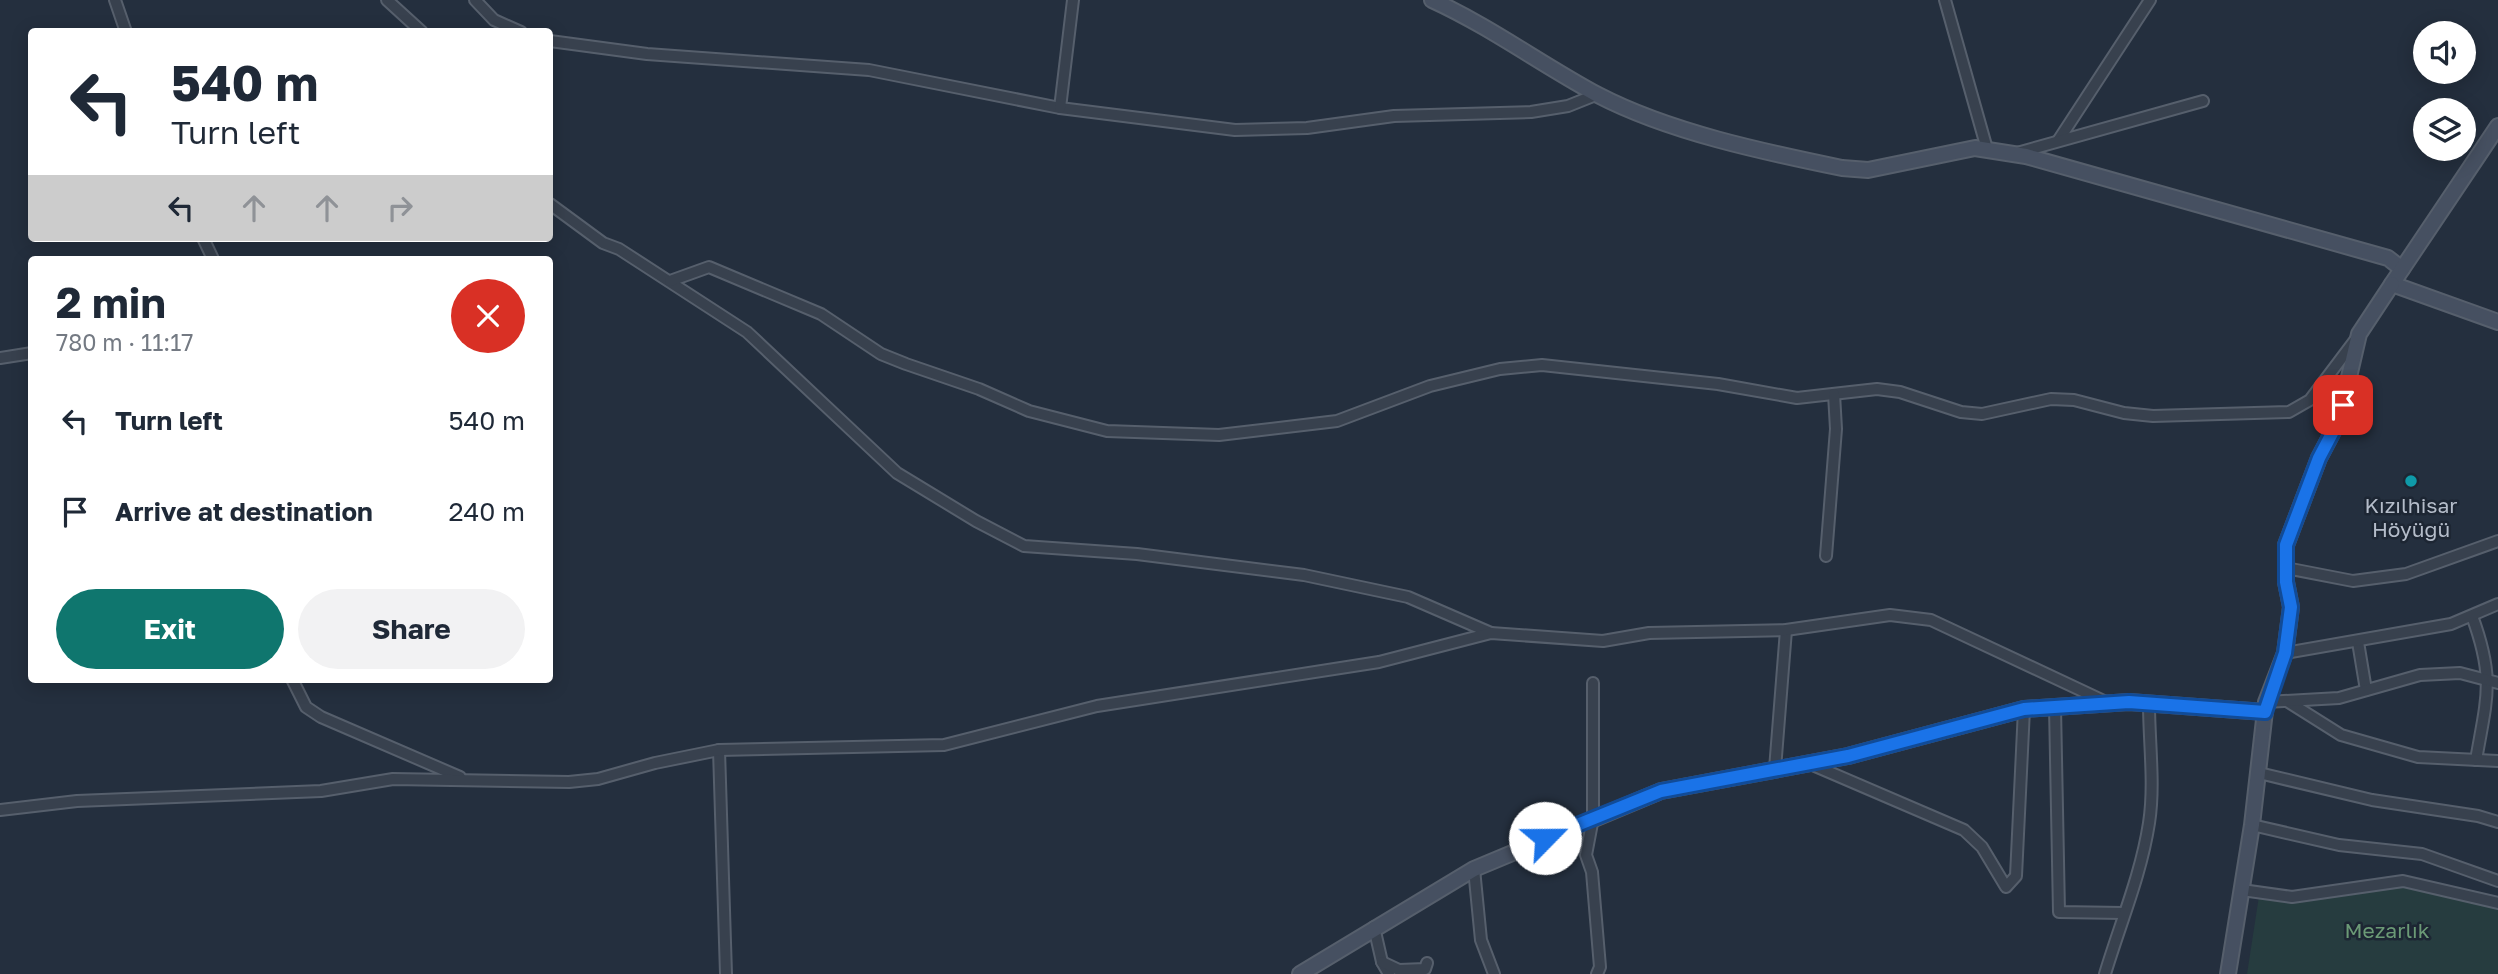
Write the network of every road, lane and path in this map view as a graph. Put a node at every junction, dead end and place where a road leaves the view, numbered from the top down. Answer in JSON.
{"nodes":[{"id":1,"x":115,"y":0,"type":"edge"},
{"id":2,"x":387,"y":0,"type":"edge"},
{"id":3,"x":475,"y":0,"type":"edge"},
{"id":4,"x":1073,"y":0,"type":"edge"},
{"id":5,"x":1432,"y":0,"type":"edge"},
{"id":6,"x":1945,"y":0,"type":"edge"},
{"id":7,"x":2150,"y":0,"type":"edge"},
{"id":8,"x":125,"y":28,"type":"edge"},
{"id":9,"x":418,"y":28,"type":"edge"},
{"id":10,"x":512,"y":28,"type":"edge"},
{"id":11,"x":553,"y":41,"type":"edge"},
{"id":12,"x":1598,"y":94,"type":"junction"},
{"id":13,"x":2203,"y":101,"type":"dead end"},
{"id":14,"x":1060,"y":108,"type":"junction"},
{"id":15,"x":2498,"y":126,"type":"edge"},
{"id":16,"x":2059,"y":141,"type":"junction"},
{"id":17,"x":1987,"y":149,"type":"junction"},
{"id":18,"x":2014,"y":154,"type":"junction"},
{"id":19,"x":553,"y":206,"type":"edge"},
{"id":20,"x":2402,"y":269,"type":"junction"},
{"id":21,"x":670,"y":281,"type":"junction"},
{"id":22,"x":2392,"y":284,"type":"junction"},
{"id":23,"x":2498,"y":322,"type":"edge"},
{"id":24,"x":2360,"y":334,"type":"junction"},
{"id":25,"x":28,"y":354,"type":"edge"},
{"id":26,"x":0,"y":358,"type":"edge"},
{"id":27,"x":1834,"y":394,"type":"junction"},
{"id":28,"x":2498,"y":541,"type":"edge"},
{"id":29,"x":1826,"y":556,"type":"dead end"},
{"id":30,"x":2286,"y":568,"type":"junction"},
{"id":31,"x":2498,"y":604,"type":"edge"},
{"id":32,"x":2472,"y":615,"type":"junction"},
{"id":33,"x":1786,"y":630,"type":"junction"},
{"id":34,"x":1490,"y":633,"type":"junction"},
{"id":35,"x":2358,"y":642,"type":"junction"},
{"id":36,"x":2498,"y":650,"type":"edge"},
{"id":37,"x":2285,"y":653,"type":"junction"},
{"id":38,"x":2486,"y":653,"type":"junction"},
{"id":39,"x":2494,"y":682,"type":"edge"},
{"id":40,"x":294,"y":683,"type":"edge"},
{"id":41,"x":1593,"y":683,"type":"dead end"},
{"id":42,"x":2366,"y":690,"type":"junction"},
{"id":43,"x":2287,"y":701,"type":"junction"},
{"id":44,"x":2109,"y":704,"type":"junction"},
{"id":45,"x":2150,"y":704,"type":"junction"},
{"id":46,"x":2055,"y":707,"type":"junction"},
{"id":47,"x":2266,"y":707,"type":"junction"},
{"id":48,"x":2024,"y":709,"type":"junction"},
{"id":49,"x":719,"y":750,"type":"junction"},
{"id":50,"x":2476,"y":760,"type":"junction"},
{"id":51,"x":2498,"y":761,"type":"edge"},
{"id":52,"x":1808,"y":763,"type":"junction"},
{"id":53,"x":1775,"y":769,"type":"junction"},
{"id":54,"x":2259,"y":773,"type":"junction"},
{"id":55,"x":463,"y":778,"type":"junction"},
{"id":56,"x":0,"y":810,"type":"edge"},
{"id":57,"x":1592,"y":818,"type":"junction"},
{"id":58,"x":2498,"y":822,"type":"edge"},
{"id":59,"x":2252,"y":825,"type":"junction"},
{"id":60,"x":1474,"y":869,"type":"junction"},
{"id":61,"x":2498,"y":880,"type":"edge"},
{"id":62,"x":2242,"y":890,"type":"junction"},
{"id":63,"x":2498,"y":903,"type":"edge"},
{"id":64,"x":2123,"y":913,"type":"junction"},
{"id":65,"x":1374,"y":927,"type":"junction"},
{"id":66,"x":1382,"y":962,"type":"junction"},
{"id":67,"x":1427,"y":969,"type":"edge"},
{"id":68,"x":726,"y":974,"type":"edge"},
{"id":69,"x":1300,"y":974,"type":"edge"},
{"id":70,"x":1389,"y":974,"type":"edge"},
{"id":71,"x":1494,"y":974,"type":"edge"},
{"id":72,"x":1597,"y":974,"type":"edge"},
{"id":73,"x":2105,"y":974,"type":"edge"},
{"id":74,"x":2228,"y":974,"type":"edge"}],
"edges":[{"from":1,"to":8,"type":"street"},
{"from":2,"to":9,"type":"street"},
{"from":3,"to":10,"type":"street"},
{"from":4,"to":14,"type":"street"},
{"from":5,"to":12,"type":"street"},
{"from":6,"to":17,"type":"street"},
{"from":7,"to":16,"type":"street"},
{"from":11,"to":14,"type":"street"},
{"from":12,"to":14,"type":"street"},
{"from":12,"to":17,"type":"street"},
{"from":13,"to":16,"type":"street"},
{"from":15,"to":20,"type":"street"},
{"from":16,"to":18,"type":"street"},
{"from":17,"to":18,"type":"street"},
{"from":18,"to":20,"type":"street"},
{"from":19,"to":21,"type":"street"},
{"from":20,"to":22,"type":"street"},
{"from":21,"to":27,"type":"street"},
{"from":21,"to":34,"type":"street"},
{"from":22,"to":23,"type":"street"},
{"from":22,"to":24,"type":"street"},
{"from":24,"to":27,"type":"street"},
{"from":24,"to":30,"type":"street"},
{"from":25,"to":26,"type":"street"},
{"from":27,"to":29,"type":"street"},
{"from":28,"to":30,"type":"street"},
{"from":30,"to":37,"type":"street"},
{"from":31,"to":32,"type":"street"},
{"from":32,"to":35,"type":"street"},
{"from":32,"to":38,"type":"street"},
{"from":33,"to":34,"type":"street"},
{"from":33,"to":44,"type":"street"},
{"from":33,"to":53,"type":"street"},
{"from":34,"to":49,"type":"street"},
{"from":35,"to":37,"type":"street"},
{"from":35,"to":42,"type":"street"},
{"from":36,"to":38,"type":"street"},
{"from":37,"to":47,"type":"street"},
{"from":38,"to":39,"type":"street"},
{"from":39,"to":42,"type":"street"},
{"from":39,"to":50,"type":"street"},
{"from":40,"to":55,"type":"street"},
{"from":41,"to":57,"type":"street"},
{"from":42,"to":43,"type":"street"},
{"from":43,"to":47,"type":"street"},
{"from":43,"to":50,"type":"street"},
{"from":44,"to":45,"type":"street"},
{"from":44,"to":46,"type":"street"},
{"from":45,"to":47,"type":"street"},
{"from":45,"to":64,"type":"street"},
{"from":46,"to":48,"type":"street"},
{"from":46,"to":64,"type":"street"},
{"from":47,"to":54,"type":"street"},
{"from":48,"to":52,"type":"street"},
{"from":48,"to":52,"type":"street"},
{"from":49,"to":55,"type":"street"},
{"from":49,"to":68,"type":"street"},
{"from":50,"to":51,"type":"street"},
{"from":52,"to":53,"type":"street"},
{"from":53,"to":57,"type":"street"},
{"from":54,"to":58,"type":"street"},
{"from":54,"to":59,"type":"street"},
{"from":55,"to":56,"type":"street"},
{"from":57,"to":60,"type":"street"},
{"from":57,"to":72,"type":"street"},
{"from":59,"to":61,"type":"street"},
{"from":59,"to":62,"type":"street"},
{"from":60,"to":65,"type":"street"},
{"from":60,"to":71,"type":"street"},
{"from":62,"to":63,"type":"street"},
{"from":62,"to":74,"type":"street"},
{"from":64,"to":73,"type":"street"},
{"from":65,"to":66,"type":"street"},
{"from":65,"to":69,"type":"street"},
{"from":66,"to":67,"type":"street"},
{"from":66,"to":70,"type":"street"}]}
